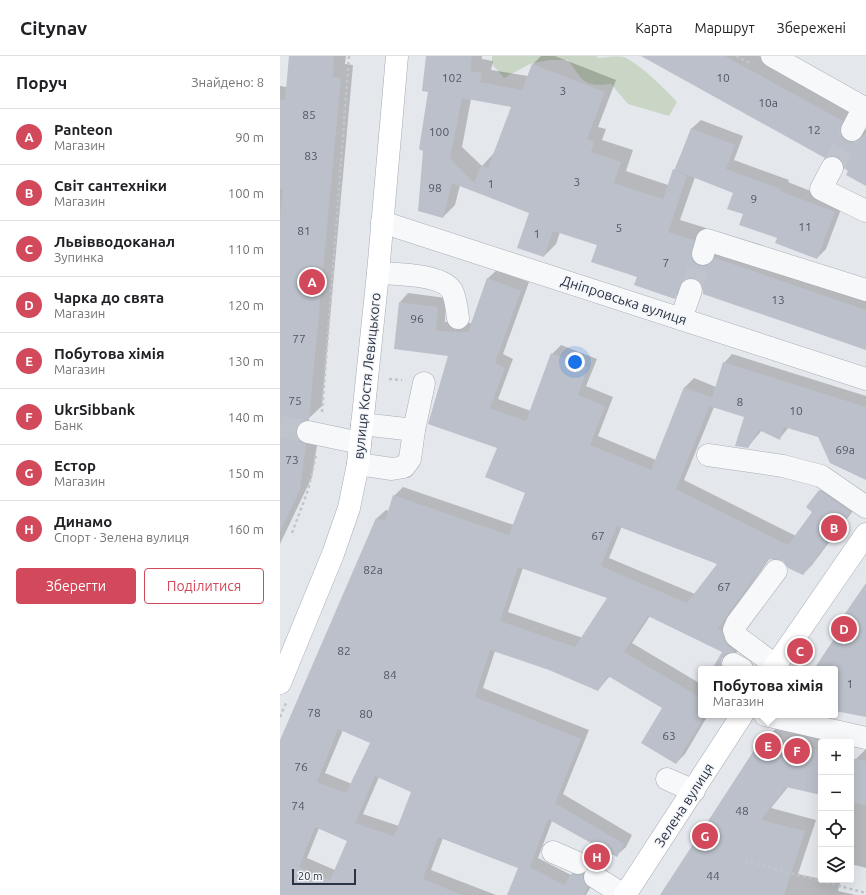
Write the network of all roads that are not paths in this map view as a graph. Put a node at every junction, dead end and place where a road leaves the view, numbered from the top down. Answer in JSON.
{"nodes":[{"id":1,"x":397,"y":56,"type":"edge"},
{"id":2,"x":772,"y":56,"type":"edge"},
{"id":3,"x":865,"y":108,"type":"edge"},
{"id":4,"x":852,"y":130,"type":"tunnel mouth"},
{"id":5,"x":832,"y":168,"type":"tunnel mouth"},
{"id":6,"x":866,"y":211,"type":"edge"},
{"id":7,"x":382,"y":222,"type":"junction"},
{"id":8,"x":703,"y":254,"type":"tunnel mouth"},
{"id":9,"x":378,"y":273,"type":"junction"},
{"id":10,"x":691,"y":290,"type":"tunnel mouth"},
{"id":11,"x":866,"y":290,"type":"edge"},
{"id":12,"x":458,"y":318,"type":"dead end"},
{"id":13,"x":681,"y":319,"type":"junction"},
{"id":14,"x":866,"y":380,"type":"edge"},
{"id":15,"x":424,"y":383,"type":"dead end"},
{"id":16,"x":414,"y":430,"type":"junction"},
{"id":17,"x":314,"y":433,"type":"tunnel mouth"},
{"id":18,"x":360,"y":443,"type":"junction"},
{"id":19,"x":708,"y":456,"type":"dead end"},
{"id":20,"x":866,"y":507,"type":"edge"},
{"id":21,"x":866,"y":534,"type":"edge"},
{"id":22,"x":776,"y":571,"type":"dead end"},
{"id":23,"x":773,"y":666,"type":"edge"},
{"id":24,"x":775,"y":666,"type":"edge"},
{"id":25,"x":280,"y":683,"type":"edge"},
{"id":26,"x":740,"y":718,"type":"edge"},
{"id":27,"x":777,"y":718,"type":"edge"},
{"id":28,"x":866,"y":738,"type":"edge"},
{"id":29,"x":667,"y":779,"type":"dead end"},
{"id":30,"x":694,"y":791,"type":"junction"},
{"id":31,"x":553,"y":852,"type":"dead end"},
{"id":32,"x":578,"y":863,"type":"dead end"},
{"id":33,"x":595,"y":876,"type":"dead end"},
{"id":34,"x":624,"y":895,"type":"edge"}],
"edges":[{"from":1,"to":7,"type":"main road","name":"вулиця Костя Левицького"},
{"from":2,"to":3,"type":"street"},
{"from":3,"to":4,"type":"street"},
{"from":5,"to":6,"type":"street"},
{"from":7,"to":9,"type":"main road","name":"вулиця Костя Левицького"},
{"from":7,"to":13,"type":"street","name":"Дніпровська вулиця"},
{"from":8,"to":11,"type":"street"},
{"from":9,"to":12,"type":"street"},
{"from":9,"to":18,"type":"main road","name":"вулиця Костя Левицького"},
{"from":10,"to":13,"type":"street"},
{"from":13,"to":14,"type":"street","name":"Дніпровська вулиця"},
{"from":15,"to":16,"type":"street"},
{"from":16,"to":18,"type":"street"},
{"from":16,"to":18,"type":"street"},
{"from":17,"to":18,"type":"street"},
{"from":18,"to":25,"type":"main road","name":"вулиця Костя Левицького"},
{"from":19,"to":20,"type":"street"},
{"from":21,"to":24,"type":"main road"},
{"from":22,"to":23,"type":"street"},
{"from":26,"to":30,"type":"main road","name":"Зелена вулиця"},
{"from":27,"to":28,"type":"street"},
{"from":29,"to":30,"type":"street"},
{"from":30,"to":34,"type":"main road","name":"Зелена вулиця"},
{"from":31,"to":32,"type":"street"},
{"from":33,"to":34,"type":"street"}]}
